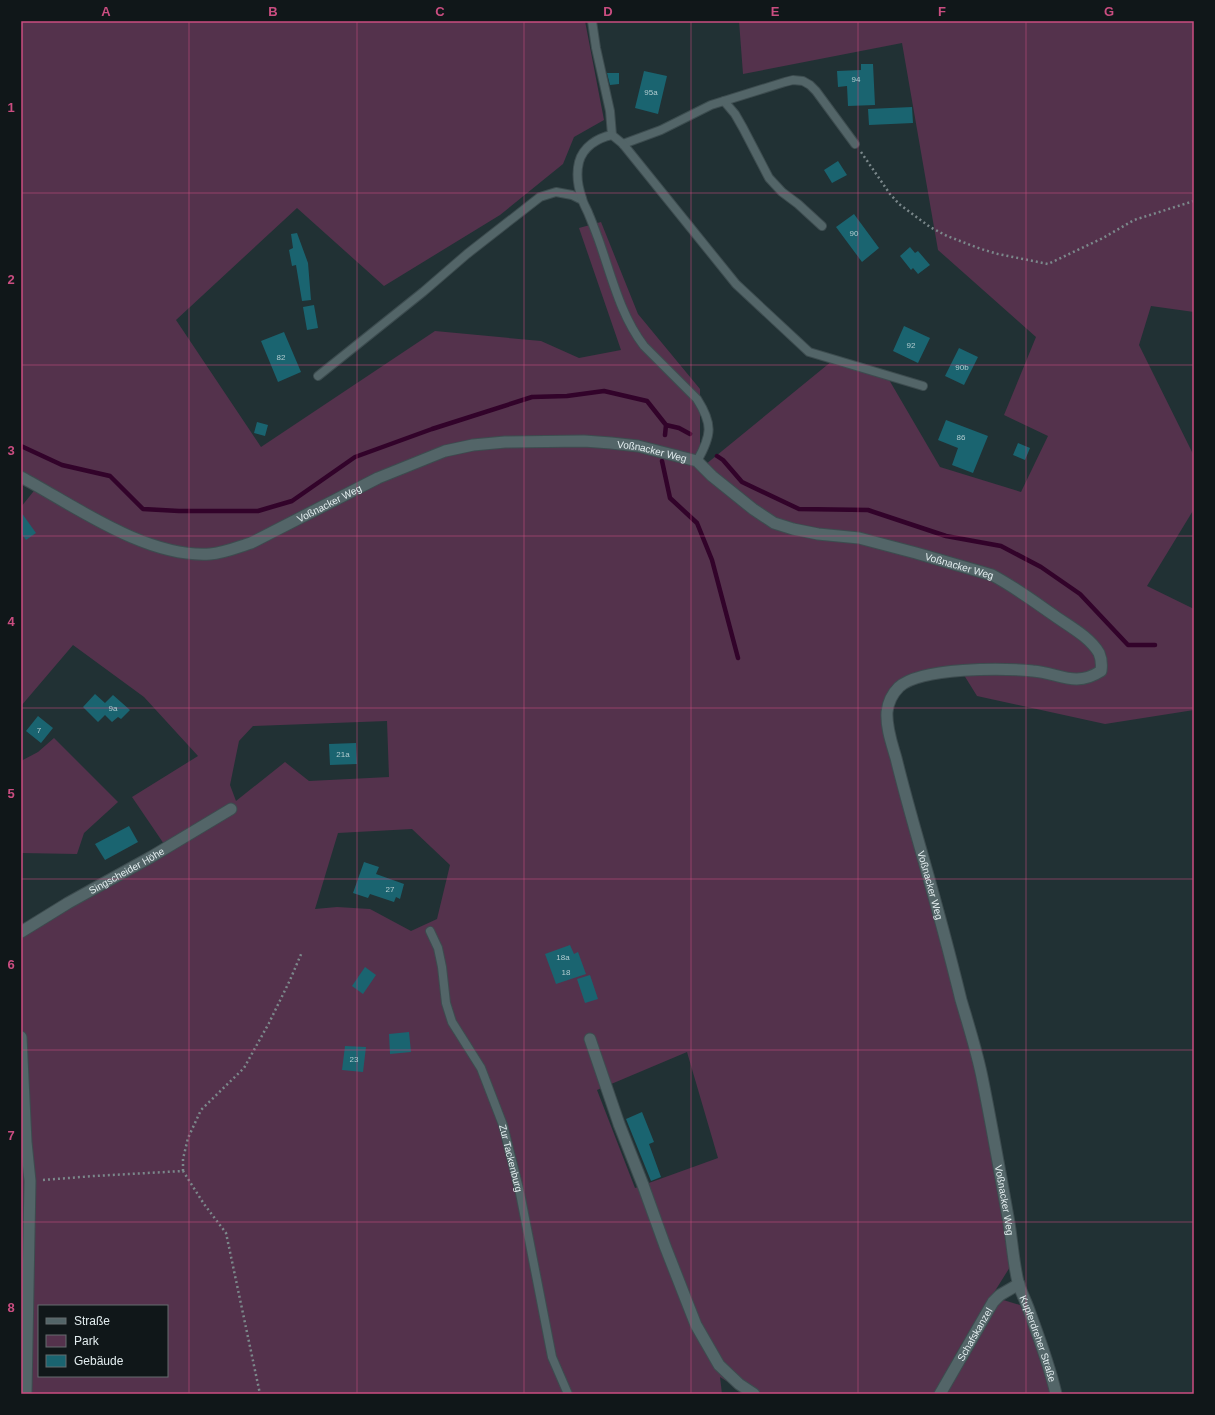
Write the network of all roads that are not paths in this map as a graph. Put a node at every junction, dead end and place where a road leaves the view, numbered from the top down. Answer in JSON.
{"nodes":[{"id":1,"x":592,"y":21,"type":"edge"},
{"id":2,"x":724,"y":101,"type":"junction"},
{"id":3,"x":612,"y":135,"type":"junction"},
{"id":4,"x":623,"y":144,"type":"junction"},
{"id":5,"x":855,"y":144,"type":"road end"},
{"id":6,"x":582,"y":200,"type":"junction"},
{"id":7,"x":822,"y":226,"type":"dead end"},
{"id":8,"x":318,"y":376,"type":"dead end"},
{"id":9,"x":923,"y":386,"type":"dead end"},
{"id":10,"x":697,"y":461,"type":"junction"},
{"id":11,"x":21,"y":477,"type":"edge"},
{"id":12,"x":231,"y":809,"type":"dead end"},
{"id":13,"x":430,"y":931,"type":"dead end"},
{"id":14,"x":21,"y":932,"type":"edge"},
{"id":15,"x":21,"y":1037,"type":"edge"},
{"id":16,"x":590,"y":1040,"type":"dead end"},
{"id":17,"x":1019,"y":1284,"type":"junction"},
{"id":18,"x":26,"y":1394,"type":"edge"},
{"id":19,"x":568,"y":1394,"type":"edge"},
{"id":20,"x":754,"y":1394,"type":"edge"},
{"id":21,"x":940,"y":1394,"type":"edge"},
{"id":22,"x":1056,"y":1394,"type":"edge"}],
"edges":[{"from":1,"to":3,"type":"lane"},
{"from":2,"to":4,"type":"lane"},
{"from":2,"to":5,"type":"lane"},
{"from":2,"to":7,"type":"lane"},
{"from":3,"to":4,"type":"lane"},
{"from":3,"to":6,"type":"lane"},
{"from":4,"to":9,"type":"lane"},
{"from":6,"to":8,"type":"lane"},
{"from":6,"to":10,"type":"lane"},
{"from":10,"to":11,"type":"street","name":"Voßnacker Weg"},
{"from":10,"to":17,"type":"street","name":"Voßnacker Weg"},
{"from":12,"to":14,"type":"street","name":"Singscheider Höhe"},
{"from":13,"to":19,"type":"lane","name":"Zur Tackenburg"},
{"from":15,"to":18,"type":"street"},
{"from":16,"to":20,"type":"street"},
{"from":17,"to":21,"type":"street","name":"Schafskanzel"},
{"from":17,"to":22,"type":"street","name":"Kupferdreher Straße"}]}
